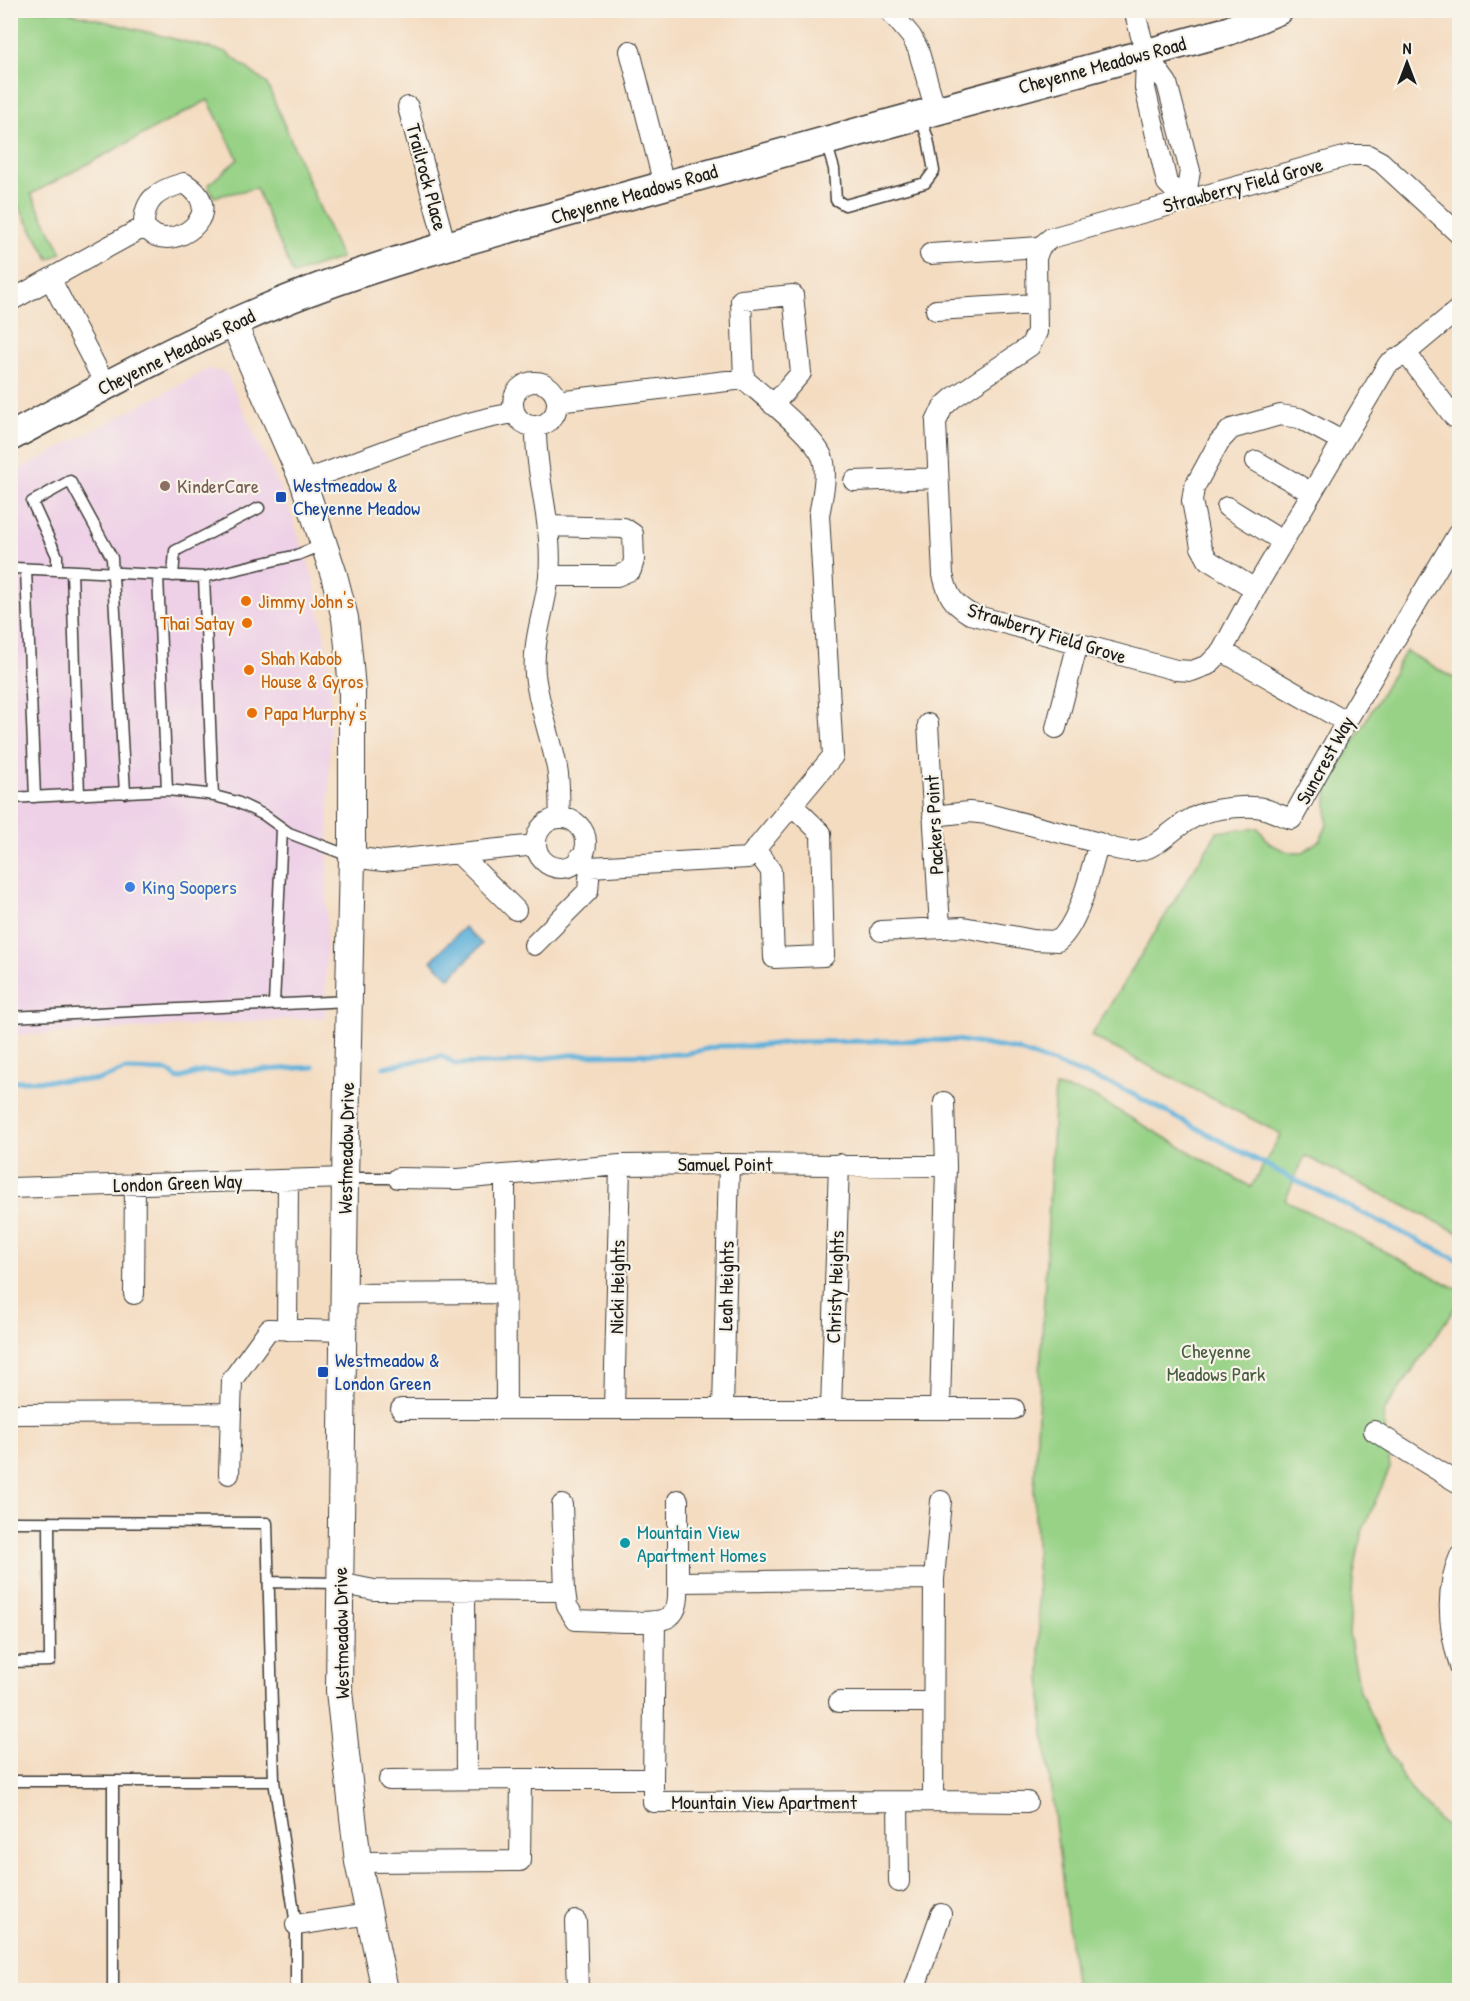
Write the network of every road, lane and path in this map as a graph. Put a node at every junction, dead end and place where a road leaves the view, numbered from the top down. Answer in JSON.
{"nodes":[{"id":1,"x":890,"y":10,"type":"edge"},
{"id":2,"x":1134,"y":10,"type":"edge"},
{"id":3,"x":1280,"y":10,"type":"edge"},
{"id":4,"x":630,"y":51,"type":"dead end"},
{"id":5,"x":1146,"y":54,"type":"junction"},
{"id":6,"x":408,"y":106,"type":"dead end"},
{"id":7,"x":928,"y":113,"type":"junction"},
{"id":8,"x":1177,"y":121,"type":"junction"},
{"id":9,"x":1155,"y":128,"type":"junction"},
{"id":10,"x":825,"y":141,"type":"junction"},
{"id":11,"x":664,"y":185,"type":"junction"},
{"id":12,"x":1185,"y":201,"type":"junction"},
{"id":13,"x":144,"y":227,"type":"dead end"},
{"id":14,"x":1460,"y":235,"type":"edge"},
{"id":15,"x":446,"y":247,"type":"junction"},
{"id":16,"x":1040,"y":247,"type":"junction"},
{"id":17,"x":930,"y":254,"type":"dead end"},
{"id":18,"x":51,"y":280,"type":"junction"},
{"id":19,"x":10,"y":301,"type":"edge"},
{"id":20,"x":1036,"y":304,"type":"junction"},
{"id":21,"x":1460,"y":308,"type":"edge"},
{"id":22,"x":936,"y":310,"type":"dead end"},
{"id":23,"x":233,"y":322,"type":"junction"},
{"id":24,"x":1406,"y":353,"type":"junction"},
{"id":25,"x":744,"y":379,"type":"junction"},
{"id":26,"x":106,"y":386,"type":"junction"},
{"id":27,"x":557,"y":401,"type":"junction"},
{"id":28,"x":773,"y":405,"type":"junction"},
{"id":29,"x":514,"y":413,"type":"junction"},
{"id":30,"x":1454,"y":417,"type":"dead end"},
{"id":31,"x":537,"y":427,"type":"junction"},
{"id":32,"x":10,"y":437,"type":"edge"},
{"id":33,"x":1342,"y":441,"type":"junction"},
{"id":34,"x":1256,"y":461,"type":"dead end"},
{"id":35,"x":938,"y":478,"type":"junction"},
{"id":36,"x":303,"y":481,"type":"junction"},
{"id":37,"x":854,"y":481,"type":"dead end"},
{"id":38,"x":1312,"y":493,"type":"junction"},
{"id":39,"x":1227,"y":507,"type":"dead end"},
{"id":40,"x":259,"y":508,"type":"dead end"},
{"id":41,"x":548,"y":526,"type":"junction"},
{"id":42,"x":1460,"y":530,"type":"edge"},
{"id":43,"x":1282,"y":542,"type":"junction"},
{"id":44,"x":324,"y":544,"type":"junction"},
{"id":45,"x":12,"y":567,"type":"edge"},
{"id":46,"x":26,"y":569,"type":"junction"},
{"id":47,"x":57,"y":570,"type":"junction"},
{"id":48,"x":72,"y":571,"type":"junction"},
{"id":49,"x":112,"y":573,"type":"junction"},
{"id":50,"x":158,"y":576,"type":"junction"},
{"id":51,"x":173,"y":576,"type":"junction"},
{"id":52,"x":549,"y":576,"type":"junction"},
{"id":53,"x":204,"y":577,"type":"junction"},
{"id":54,"x":1255,"y":589,"type":"junction"},
{"id":55,"x":1078,"y":644,"type":"junction"},
{"id":56,"x":1222,"y":651,"type":"junction"},
{"id":57,"x":1346,"y":722,"type":"junction"},
{"id":58,"x":928,"y":724,"type":"dead end"},
{"id":59,"x":1056,"y":728,"type":"dead end"},
{"id":60,"x":167,"y":790,"type":"junction"},
{"id":61,"x":125,"y":793,"type":"junction"},
{"id":62,"x":79,"y":795,"type":"junction"},
{"id":63,"x":213,"y":796,"type":"junction"},
{"id":64,"x":35,"y":797,"type":"junction"},
{"id":65,"x":10,"y":798,"type":"edge"},
{"id":66,"x":792,"y":805,"type":"junction"},
{"id":67,"x":933,"y":816,"type":"junction"},
{"id":68,"x":560,"y":818,"type":"junction"},
{"id":69,"x":282,"y":829,"type":"junction"},
{"id":70,"x":1099,"y":843,"type":"junction"},
{"id":71,"x":537,"y":845,"type":"junction"},
{"id":72,"x":755,"y":849,"type":"junction"},
{"id":73,"x":459,"y":854,"type":"junction"},
{"id":74,"x":352,"y":857,"type":"junction"},
{"id":75,"x":585,"y":863,"type":"junction"},
{"id":76,"x":516,"y":910,"type":"dead end"},
{"id":77,"x":940,"y":927,"type":"junction"},
{"id":78,"x":881,"y":931,"type":"dead end"},
{"id":79,"x":534,"y":945,"type":"dead end"},
{"id":80,"x":349,"y":1001,"type":"junction"},
{"id":81,"x":274,"y":1004,"type":"junction"},
{"id":82,"x":10,"y":1017,"type":"edge"},
{"id":83,"x":944,"y":1102,"type":"dead end"},
{"id":84,"x":729,"y":1164,"type":"junction"},
{"id":85,"x":838,"y":1164,"type":"junction"},
{"id":86,"x":620,"y":1165,"type":"junction"},
{"id":87,"x":945,"y":1166,"type":"junction"},
{"id":88,"x":505,"y":1175,"type":"junction"},
{"id":89,"x":345,"y":1178,"type":"junction"},
{"id":90,"x":398,"y":1178,"type":"joint"},
{"id":91,"x":288,"y":1180,"type":"junction"},
{"id":92,"x":135,"y":1184,"type":"junction"},
{"id":93,"x":10,"y":1188,"type":"edge"},
{"id":94,"x":505,"y":1293,"type":"junction"},
{"id":95,"x":134,"y":1294,"type":"dead end"},
{"id":96,"x":344,"y":1294,"type":"junction"},
{"id":97,"x":287,"y":1330,"type":"junction"},
{"id":98,"x":343,"y":1331,"type":"junction"},
{"id":99,"x":400,"y":1409,"type":"dead end"},
{"id":100,"x":506,"y":1409,"type":"junction"},
{"id":101,"x":614,"y":1409,"type":"junction"},
{"id":102,"x":723,"y":1409,"type":"junction"},
{"id":103,"x":831,"y":1409,"type":"junction"},
{"id":104,"x":940,"y":1409,"type":"junction"},
{"id":105,"x":1014,"y":1409,"type":"dead end"},
{"id":106,"x":231,"y":1413,"type":"junction"},
{"id":107,"x":10,"y":1414,"type":"edge"},
{"id":108,"x":1374,"y":1431,"type":"dead end"},
{"id":109,"x":229,"y":1474,"type":"dead end"},
{"id":110,"x":1460,"y":1484,"type":"edge"},
{"id":111,"x":678,"y":1500,"type":"dead end"},
{"id":112,"x":941,"y":1501,"type":"dead end"},
{"id":113,"x":562,"y":1505,"type":"dead end"},
{"id":114,"x":10,"y":1522,"type":"edge"},
{"id":115,"x":49,"y":1522,"type":"junction"},
{"id":116,"x":1460,"y":1556,"type":"edge"},
{"id":117,"x":934,"y":1579,"type":"junction"},
{"id":118,"x":269,"y":1582,"type":"junction"},
{"id":119,"x":678,"y":1582,"type":"junction"},
{"id":120,"x":339,"y":1583,"type":"junction"},
{"id":121,"x":465,"y":1590,"type":"junction"},
{"id":122,"x":565,"y":1590,"type":"junction"},
{"id":123,"x":655,"y":1622,"type":"junction"},
{"id":124,"x":10,"y":1662,"type":"edge"},
{"id":125,"x":1460,"y":1666,"type":"edge"},
{"id":126,"x":839,"y":1701,"type":"dead end"},
{"id":127,"x":933,"y":1702,"type":"junction"},
{"id":128,"x":466,"y":1779,"type":"junction"},
{"id":129,"x":521,"y":1779,"type":"junction"},
{"id":130,"x":653,"y":1779,"type":"junction"},
{"id":131,"x":389,"y":1780,"type":"dead end"},
{"id":132,"x":10,"y":1781,"type":"edge"},
{"id":133,"x":113,"y":1781,"type":"junction"},
{"id":134,"x":274,"y":1781,"type":"junction"},
{"id":135,"x":898,"y":1802,"type":"junction"},
{"id":136,"x":933,"y":1802,"type":"junction"},
{"id":137,"x":1027,"y":1802,"type":"dead end"},
{"id":138,"x":358,"y":1863,"type":"junction"},
{"id":139,"x":899,"y":1882,"type":"dead end"},
{"id":140,"x":369,"y":1914,"type":"junction"},
{"id":141,"x":941,"y":1914,"type":"dead end"},
{"id":142,"x":576,"y":1921,"type":"dead end"},
{"id":143,"x":296,"y":1926,"type":"junction"},
{"id":144,"x":113,"y":1990,"type":"edge"},
{"id":145,"x":296,"y":1990,"type":"edge"},
{"id":146,"x":385,"y":1990,"type":"edge"},
{"id":147,"x":578,"y":1990,"type":"edge"},
{"id":148,"x":914,"y":1990,"type":"edge"}],
"edges":[{"from":1,"to":7,"type":"street"},
{"from":2,"to":5,"type":"street"},
{"from":3,"to":5,"type":"main road","name":"Cheyenne Meadows Road"},
{"from":4,"to":11,"type":"street"},
{"from":5,"to":7,"type":"main road","name":"Cheyenne Meadows Road"},
{"from":5,"to":8,"type":"street"},
{"from":5,"to":9,"type":"street"},
{"from":6,"to":15,"type":"street","name":"Trailrock Place"},
{"from":7,"to":10,"type":"main road","name":"Cheyenne Meadows Road"},
{"from":7,"to":10,"type":"lane"},
{"from":8,"to":9,"type":"street"},
{"from":8,"to":12,"type":"street"},
{"from":9,"to":12,"type":"street"},
{"from":10,"to":11,"type":"main road","name":"Cheyenne Meadows Road"},
{"from":11,"to":15,"type":"main road","name":"Cheyenne Meadows Road"},
{"from":12,"to":14,"type":"street","name":"Strawberry Field Grove"},
{"from":12,"to":16,"type":"street","name":"Strawberry Field Grove"},
{"from":13,"to":18,"type":"street"},
{"from":15,"to":23,"type":"main road","name":"Cheyenne Meadows Road"},
{"from":16,"to":17,"type":"street"},
{"from":16,"to":20,"type":"street","name":"Strawberry Field Grove"},
{"from":18,"to":19,"type":"street"},
{"from":18,"to":26,"type":"street"},
{"from":20,"to":22,"type":"street"},
{"from":20,"to":35,"type":"street","name":"Strawberry Field Grove"},
{"from":21,"to":24,"type":"street","name":"Strawberry Field Grove"},
{"from":23,"to":26,"type":"main road","name":"Cheyenne Meadows Road"},
{"from":23,"to":36,"type":"street","name":"Westmeadow Drive"},
{"from":24,"to":30,"type":"street"},
{"from":24,"to":33,"type":"street","name":"Strawberry Field Grove"},
{"from":25,"to":27,"type":"street"},
{"from":25,"to":28,"type":"street"},
{"from":25,"to":28,"type":"street"},
{"from":26,"to":32,"type":"main road","name":"Cheyenne Meadows Road"},
{"from":27,"to":29,"type":"street"},
{"from":27,"to":31,"type":"street"},
{"from":28,"to":66,"type":"street"},
{"from":29,"to":31,"type":"street"},
{"from":29,"to":36,"type":"street"},
{"from":31,"to":41,"type":"street"},
{"from":33,"to":38,"type":"street","name":"Strawberry Field Grove"},
{"from":33,"to":54,"type":"street"},
{"from":34,"to":38,"type":"street"},
{"from":35,"to":37,"type":"street"},
{"from":35,"to":55,"type":"street","name":"Strawberry Field Grove"},
{"from":36,"to":44,"type":"street","name":"Westmeadow Drive"},
{"from":38,"to":43,"type":"street","name":"Strawberry Field Grove"},
{"from":39,"to":43,"type":"street"},
{"from":40,"to":51,"type":"lane"},
{"from":41,"to":52,"type":"street"},
{"from":41,"to":52,"type":"street"},
{"from":42,"to":57,"type":"street","name":"Suncrest Way"},
{"from":43,"to":54,"type":"street","name":"Strawberry Field Grove"},
{"from":44,"to":53,"type":"lane"},
{"from":44,"to":74,"type":"street","name":"Westmeadow Drive"},
{"from":45,"to":46,"type":"lane"},
{"from":46,"to":47,"type":"lane"},
{"from":46,"to":64,"type":"lane"},
{"from":47,"to":48,"type":"lane"},
{"from":47,"to":49,"type":"lane"},
{"from":48,"to":49,"type":"lane"},
{"from":48,"to":62,"type":"lane"},
{"from":49,"to":50,"type":"lane"},
{"from":49,"to":61,"type":"lane"},
{"from":50,"to":51,"type":"lane"},
{"from":50,"to":60,"type":"lane"},
{"from":51,"to":53,"type":"lane"},
{"from":52,"to":68,"type":"street"},
{"from":53,"to":63,"type":"lane"},
{"from":54,"to":56,"type":"street","name":"Strawberry Field Grove"},
{"from":55,"to":56,"type":"street","name":"Strawberry Field Grove"},
{"from":55,"to":59,"type":"street"},
{"from":56,"to":57,"type":"street"},
{"from":57,"to":70,"type":"street","name":"Suncrest Way"},
{"from":58,"to":67,"type":"street","name":"Packers Point"},
{"from":60,"to":61,"type":"lane"},
{"from":60,"to":63,"type":"lane"},
{"from":61,"to":62,"type":"lane"},
{"from":62,"to":64,"type":"lane"},
{"from":63,"to":69,"type":"lane"},
{"from":64,"to":65,"type":"lane"},
{"from":66,"to":72,"type":"street"},
{"from":66,"to":72,"type":"street"},
{"from":67,"to":70,"type":"street","name":"Suncrest Way"},
{"from":67,"to":77,"type":"street","name":"Packers Point"},
{"from":68,"to":71,"type":"street"},
{"from":68,"to":75,"type":"street"},
{"from":69,"to":74,"type":"lane"},
{"from":69,"to":81,"type":"lane"},
{"from":70,"to":77,"type":"street"},
{"from":71,"to":73,"type":"street"},
{"from":71,"to":75,"type":"street"},
{"from":72,"to":75,"type":"street"},
{"from":73,"to":74,"type":"street"},
{"from":73,"to":76,"type":"street"},
{"from":74,"to":80,"type":"street","name":"Westmeadow Drive"},
{"from":75,"to":79,"type":"street"},
{"from":77,"to":78,"type":"street"},
{"from":80,"to":81,"type":"lane"},
{"from":80,"to":89,"type":"street","name":"Westmeadow Drive"},
{"from":81,"to":82,"type":"lane"},
{"from":83,"to":87,"type":"street"},
{"from":84,"to":85,"type":"street","name":"Samuel Point"},
{"from":84,"to":86,"type":"street","name":"Samuel Point"},
{"from":84,"to":102,"type":"street","name":"Leah Heights"},
{"from":85,"to":87,"type":"street","name":"Samuel Point"},
{"from":85,"to":103,"type":"street","name":"Christy Heights"},
{"from":86,"to":88,"type":"street","name":"Samuel Point"},
{"from":86,"to":101,"type":"street","name":"Nicki Heights"},
{"from":87,"to":104,"type":"street"},
{"from":88,"to":90,"type":"street","name":"Samuel Point"},
{"from":88,"to":94,"type":"street"},
{"from":89,"to":90,"type":"lane"},
{"from":89,"to":91,"type":"street","name":"London Green Way"},
{"from":89,"to":96,"type":"street","name":"Westmeadow Drive"},
{"from":91,"to":92,"type":"street","name":"London Green Way"},
{"from":91,"to":97,"type":"street"},
{"from":92,"to":93,"type":"street","name":"London Green Way"},
{"from":92,"to":95,"type":"street"},
{"from":94,"to":96,"type":"street"},
{"from":94,"to":100,"type":"street"},
{"from":96,"to":98,"type":"street","name":"Westmeadow Drive"},
{"from":97,"to":98,"type":"street"},
{"from":97,"to":106,"type":"street"},
{"from":98,"to":120,"type":"street","name":"Westmeadow Drive"},
{"from":99,"to":100,"type":"street"},
{"from":100,"to":101,"type":"street"},
{"from":101,"to":102,"type":"street"},
{"from":102,"to":103,"type":"street"},
{"from":103,"to":104,"type":"street"},
{"from":104,"to":105,"type":"street"},
{"from":106,"to":107,"type":"street"},
{"from":106,"to":109,"type":"street"},
{"from":108,"to":110,"type":"street"},
{"from":111,"to":119,"type":"street"},
{"from":112,"to":117,"type":"street"},
{"from":113,"to":122,"type":"street"},
{"from":114,"to":115,"type":"lane"},
{"from":115,"to":118,"type":"lane"},
{"from":115,"to":124,"type":"lane"},
{"from":116,"to":125,"type":"street"},
{"from":117,"to":119,"type":"street"},
{"from":117,"to":127,"type":"street"},
{"from":118,"to":120,"type":"lane"},
{"from":118,"to":134,"type":"lane"},
{"from":119,"to":123,"type":"street"},
{"from":120,"to":121,"type":"street"},
{"from":120,"to":138,"type":"street","name":"Westmeadow Drive"},
{"from":121,"to":122,"type":"street"},
{"from":121,"to":128,"type":"street"},
{"from":122,"to":123,"type":"street"},
{"from":123,"to":130,"type":"street","name":"Mountain View Apartment"},
{"from":126,"to":127,"type":"street"},
{"from":127,"to":136,"type":"street"},
{"from":128,"to":129,"type":"street","name":"Mountain View Apartment"},
{"from":128,"to":131,"type":"street","name":"Mountain View Apartment"},
{"from":129,"to":130,"type":"street","name":"Mountain View Apartment"},
{"from":129,"to":138,"type":"street"},
{"from":130,"to":135,"type":"street","name":"Mountain View Apartment"},
{"from":132,"to":133,"type":"lane"},
{"from":133,"to":134,"type":"lane"},
{"from":133,"to":144,"type":"lane"},
{"from":134,"to":143,"type":"lane"},
{"from":135,"to":136,"type":"street","name":"Mountain View Apartment"},
{"from":135,"to":139,"type":"street"},
{"from":136,"to":137,"type":"street","name":"Mountain View Apartment"},
{"from":138,"to":140,"type":"street","name":"Westmeadow Drive"},
{"from":140,"to":143,"type":"street"},
{"from":140,"to":146,"type":"street","name":"Westmeadow Drive"},
{"from":141,"to":148,"type":"street"},
{"from":142,"to":147,"type":"street"},
{"from":143,"to":145,"type":"lane"}]}
